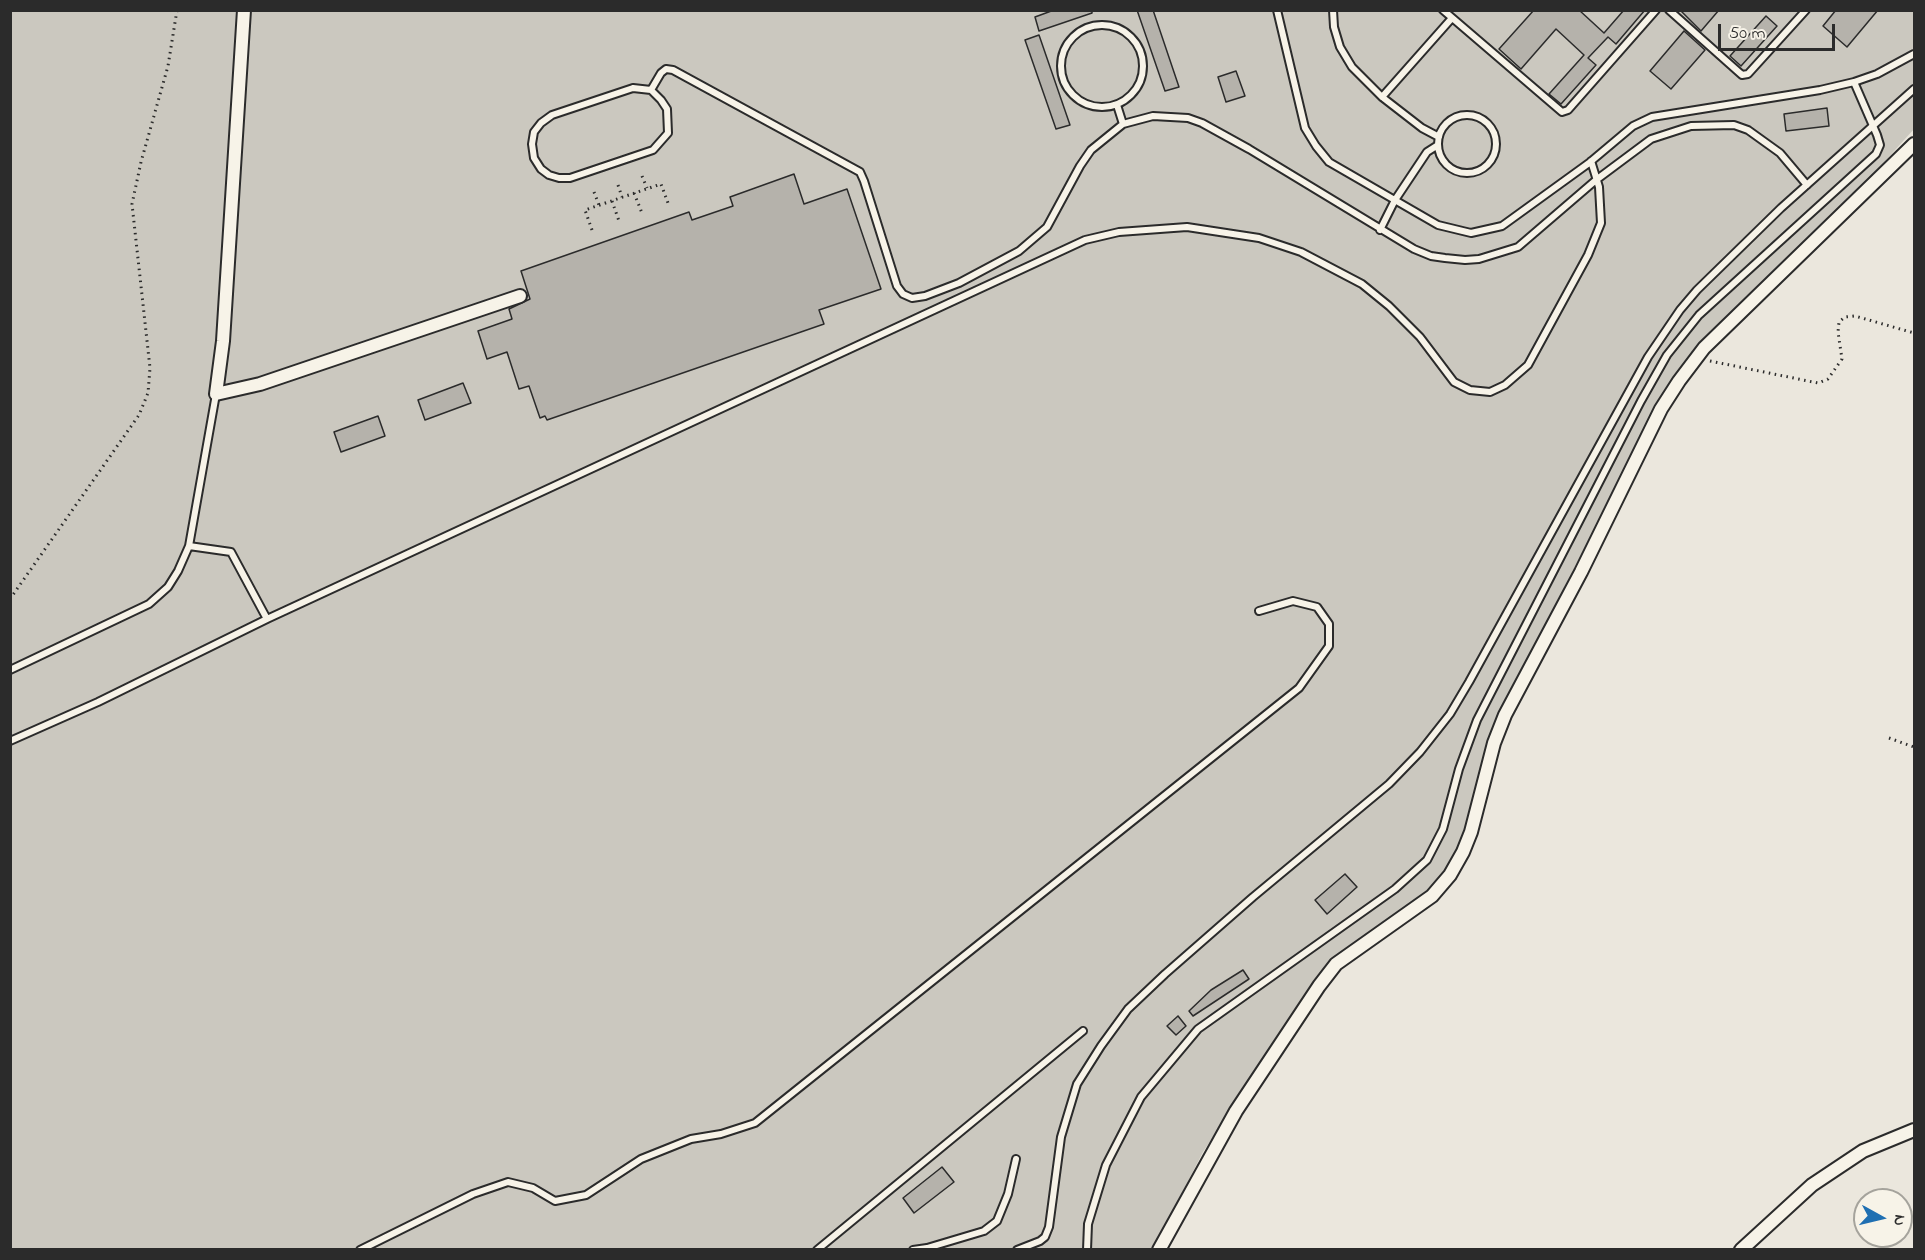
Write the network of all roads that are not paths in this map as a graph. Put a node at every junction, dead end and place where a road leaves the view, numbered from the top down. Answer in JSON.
{"nodes":[{"id":1,"x":244,"y":10,"type":"edge"},
{"id":2,"x":1278,"y":10,"type":"edge"},
{"id":3,"x":1333,"y":10,"type":"edge"},
{"id":4,"x":1443,"y":10,"type":"edge"},
{"id":5,"x":1656,"y":10,"type":"edge"},
{"id":6,"x":1670,"y":10,"type":"edge"},
{"id":7,"x":1806,"y":10,"type":"edge"},
{"id":8,"x":1452,"y":18,"type":"junction"},
{"id":9,"x":1914,"y":54,"type":"edge"},
{"id":10,"x":1854,"y":82,"type":"junction"},
{"id":11,"x":1914,"y":89,"type":"edge"},
{"id":12,"x":651,"y":90,"type":"junction"},
{"id":13,"x":1382,"y":97,"type":"junction"},
{"id":14,"x":1117,"y":105,"type":"junction"},
{"id":15,"x":1123,"y":124,"type":"junction"},
{"id":16,"x":1873,"y":125,"type":"junction"},
{"id":17,"x":1439,"y":137,"type":"junction"},
{"id":18,"x":1914,"y":144,"type":"edge"},
{"id":19,"x":1438,"y":145,"type":"junction"},
{"id":20,"x":1591,"y":161,"type":"junction"},
{"id":21,"x":1596,"y":180,"type":"junction"},
{"id":22,"x":1807,"y":184,"type":"junction"},
{"id":23,"x":1395,"y":200,"type":"junction"},
{"id":24,"x":1380,"y":230,"type":"junction"},
{"id":25,"x":520,"y":296,"type":"dead end"},
{"id":26,"x":216,"y":394,"type":"junction"},
{"id":27,"x":189,"y":546,"type":"junction"},
{"id":28,"x":1259,"y":611,"type":"dead end"},
{"id":29,"x":267,"y":619,"type":"junction"},
{"id":30,"x":10,"y":670,"type":"edge"},
{"id":31,"x":10,"y":741,"type":"edge"},
{"id":32,"x":1083,"y":1031,"type":"dead end"},
{"id":33,"x":1914,"y":1130,"type":"edge"},
{"id":34,"x":1016,"y":1159,"type":"dead end"},
{"id":35,"x":360,"y":1250,"type":"edge"},
{"id":36,"x":817,"y":1250,"type":"edge"},
{"id":37,"x":913,"y":1250,"type":"edge"},
{"id":38,"x":1017,"y":1250,"type":"edge"},
{"id":39,"x":1087,"y":1250,"type":"edge"},
{"id":40,"x":1160,"y":1250,"type":"edge"},
{"id":41,"x":1742,"y":1250,"type":"edge"}],
"edges":[{"from":1,"to":26,"type":"street"},
{"from":2,"to":23,"type":"lane"},
{"from":3,"to":13,"type":"lane"},
{"from":4,"to":8,"type":"lane"},
{"from":5,"to":8,"type":"lane"},
{"from":6,"to":7,"type":"lane"},
{"from":8,"to":13,"type":"lane"},
{"from":9,"to":10,"type":"lane"},
{"from":10,"to":16,"type":"lane"},
{"from":10,"to":20,"type":"lane"},
{"from":11,"to":16,"type":"lane"},
{"from":12,"to":12,"type":"lane"},
{"from":12,"to":15,"type":"lane"},
{"from":13,"to":17,"type":"lane"},
{"from":14,"to":14,"type":"lane"},
{"from":14,"to":15,"type":"lane"},
{"from":15,"to":24,"type":"lane"},
{"from":16,"to":22,"type":"lane"},
{"from":16,"to":39,"type":"lane"},
{"from":17,"to":19,"type":"lane"},
{"from":17,"to":19,"type":"lane"},
{"from":18,"to":40,"type":"street"},
{"from":19,"to":23,"type":"lane"},
{"from":20,"to":21,"type":"lane"},
{"from":20,"to":23,"type":"lane"},
{"from":21,"to":22,"type":"lane"},
{"from":21,"to":24,"type":"lane"},
{"from":21,"to":29,"type":"lane"},
{"from":22,"to":38,"type":"lane"},
{"from":23,"to":24,"type":"lane"},
{"from":25,"to":26,"type":"street"},
{"from":26,"to":27,"type":"lane"},
{"from":27,"to":29,"type":"lane"},
{"from":27,"to":30,"type":"lane"},
{"from":28,"to":35,"type":"lane"},
{"from":29,"to":31,"type":"lane"},
{"from":32,"to":36,"type":"lane"},
{"from":33,"to":41,"type":"street"},
{"from":34,"to":37,"type":"lane"}]}
